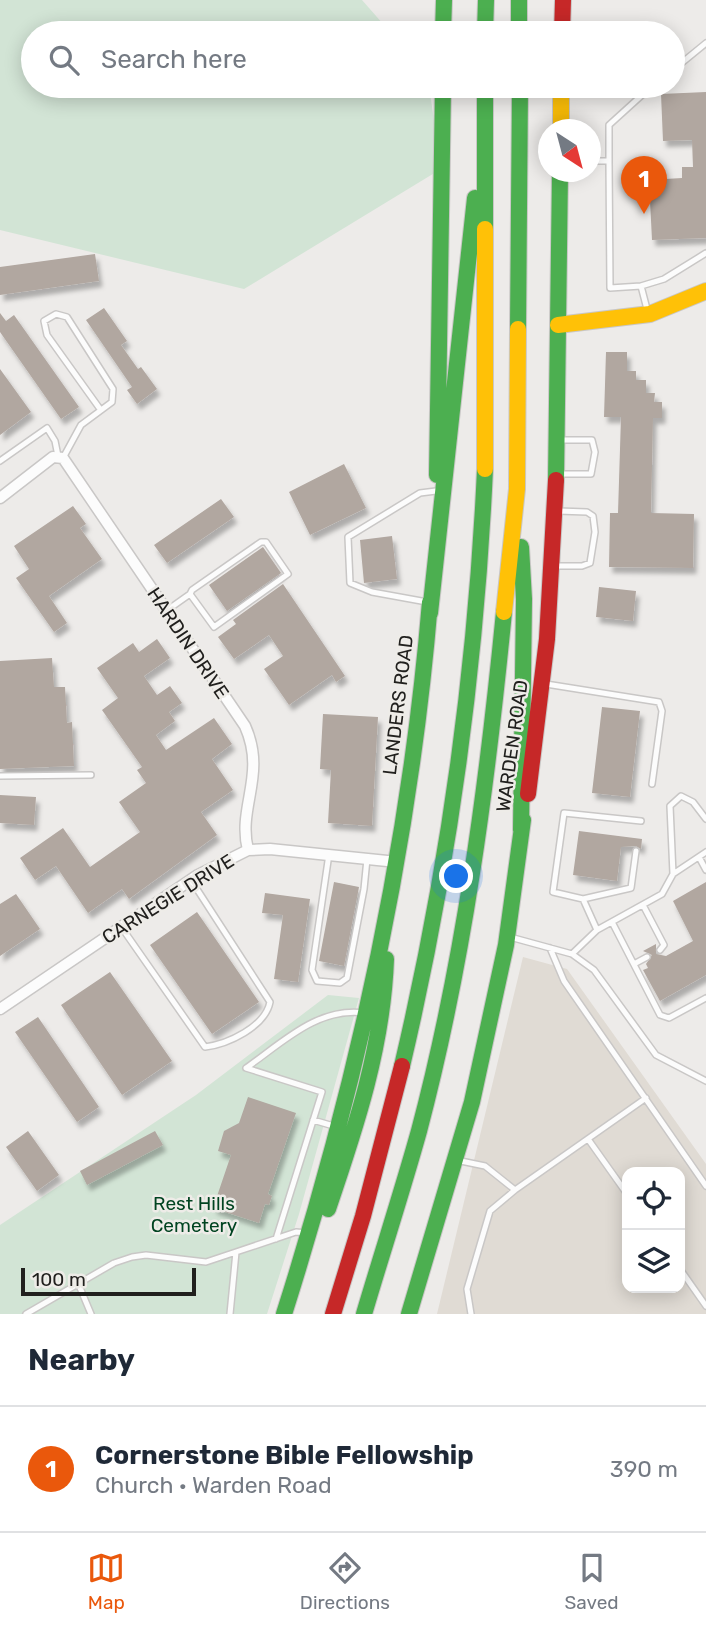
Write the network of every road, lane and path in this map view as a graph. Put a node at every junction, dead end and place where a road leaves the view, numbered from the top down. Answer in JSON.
{"nodes":[{"id":1,"x":444,"y":0,"type":"edge"},
{"id":2,"x":486,"y":0,"type":"edge"},
{"id":3,"x":519,"y":0,"type":"edge"},
{"id":4,"x":562,"y":0,"type":"edge"},
{"id":5,"x":443,"y":21,"type":"edge"},
{"id":6,"x":485,"y":21,"type":"edge"},
{"id":7,"x":519,"y":21,"type":"edge"},
{"id":8,"x":562,"y":21,"type":"edge"},
{"id":9,"x":706,"y":43,"type":"edge"},
{"id":10,"x":685,"y":60,"type":"edge"},
{"id":11,"x":443,"y":98,"type":"edge"},
{"id":12,"x":485,"y":98,"type":"edge"},
{"id":13,"x":520,"y":98,"type":"edge"},
{"id":14,"x":561,"y":98,"type":"edge"},
{"id":15,"x":639,"y":98,"type":"edge"},
{"id":16,"x":561,"y":119,"type":"edge"},
{"id":17,"x":484,"y":134,"type":"junction"},
{"id":18,"x":601,"y":161,"type":"edge"},
{"id":19,"x":609,"y":161,"type":"junction"},
{"id":20,"x":560,"y":182,"type":"edge"},
{"id":21,"x":706,"y":253,"type":"edge"},
{"id":22,"x":641,"y":286,"type":"junction"},
{"id":23,"x":706,"y":290,"type":"edge"},
{"id":24,"x":648,"y":317,"type":"junction"},
{"id":25,"x":558,"y":325,"type":"junction"},
{"id":26,"x":100,"y":409,"type":"junction"},
{"id":27,"x":556,"y":440,"type":"junction"},
{"id":28,"x":60,"y":457,"type":"junction"},
{"id":29,"x":0,"y":461,"type":"edge"},
{"id":30,"x":556,"y":474,"type":"junction"},
{"id":31,"x":517,"y":489,"type":"junction"},
{"id":32,"x":436,"y":491,"type":"junction"},
{"id":33,"x":1,"y":495,"type":"edge"},
{"id":34,"x":555,"y":511,"type":"junction"},
{"id":35,"x":551,"y":566,"type":"junction"},
{"id":36,"x":190,"y":594,"type":"junction"},
{"id":37,"x":430,"y":608,"type":"junction"},
{"id":38,"x":166,"y":611,"type":"junction"},
{"id":39,"x":543,"y":684,"type":"junction"},
{"id":40,"x":91,"y":775,"type":"dead end"},
{"id":41,"x":0,"y":776,"type":"edge"},
{"id":42,"x":652,"y":784,"type":"dead end"},
{"id":43,"x":706,"y":819,"type":"edge"},
{"id":44,"x":641,"y":821,"type":"dead end"},
{"id":45,"x":521,"y":830,"type":"junction"},
{"id":46,"x":248,"y":850,"type":"junction"},
{"id":47,"x":636,"y":851,"type":"dead end"},
{"id":48,"x":706,"y":852,"type":"edge"},
{"id":49,"x":329,"y":854,"type":"junction"},
{"id":50,"x":699,"y":857,"type":"junction"},
{"id":51,"x":367,"y":859,"type":"junction"},
{"id":52,"x":397,"y":862,"type":"junction"},
{"id":53,"x":706,"y":870,"type":"edge"},
{"id":54,"x":673,"y":874,"type":"junction"},
{"id":55,"x":191,"y":880,"type":"junction"},
{"id":56,"x":583,"y":899,"type":"junction"},
{"id":57,"x":643,"y":905,"type":"junction"},
{"id":58,"x":612,"y":922,"type":"junction"},
{"id":59,"x":122,"y":927,"type":"junction"},
{"id":60,"x":385,"y":929,"type":"junction"},
{"id":61,"x":597,"y":930,"type":"junction"},
{"id":62,"x":507,"y":936,"type":"junction"},
{"id":63,"x":550,"y":948,"type":"junction"},
{"id":64,"x":660,"y":950,"type":"dead end"},
{"id":65,"x":572,"y":954,"type":"junction"},
{"id":66,"x":647,"y":957,"type":"dead end"},
{"id":67,"x":634,"y":964,"type":"junction"},
{"id":68,"x":706,"y":998,"type":"edge"},
{"id":69,"x":0,"y":1009,"type":"edge"},
{"id":70,"x":368,"y":1014,"type":"junction"},
{"id":71,"x":706,"y":1081,"type":"edge"},
{"id":72,"x":646,"y":1098,"type":"junction"},
{"id":73,"x":313,"y":1120,"type":"junction"},
{"id":74,"x":339,"y":1128,"type":"junction"},
{"id":75,"x":589,"y":1139,"type":"junction"},
{"id":76,"x":455,"y":1159,"type":"junction"},
{"id":77,"x":706,"y":1186,"type":"edge"},
{"id":78,"x":622,"y":1187,"type":"edge"},
{"id":79,"x":515,"y":1190,"type":"junction"},
{"id":80,"x":311,"y":1233,"type":"junction"},
{"id":81,"x":276,"y":1239,"type":"junction"},
{"id":82,"x":236,"y":1252,"type":"junction"},
{"id":83,"x":685,"y":1276,"type":"edge"},
{"id":84,"x":78,"y":1283,"type":"junction"},
{"id":85,"x":706,"y":1306,"type":"edge"},
{"id":86,"x":26,"y":1314,"type":"edge"},
{"id":87,"x":91,"y":1314,"type":"edge"},
{"id":88,"x":230,"y":1314,"type":"edge"},
{"id":89,"x":284,"y":1314,"type":"edge"},
{"id":90,"x":294,"y":1314,"type":"edge"},
{"id":91,"x":333,"y":1314,"type":"edge"},
{"id":92,"x":364,"y":1314,"type":"edge"},
{"id":93,"x":409,"y":1314,"type":"edge"},
{"id":94,"x":471,"y":1314,"type":"edge"}],
"edges":[{"from":1,"to":5,"type":"main road"},
{"from":2,"to":6,"type":"main road"},
{"from":3,"to":7,"type":"main road"},
{"from":4,"to":8,"type":"main road"},
{"from":9,"to":10,"type":"lane"},
{"from":11,"to":32,"type":"main road","name":"LANDERS ROAD"},
{"from":12,"to":17,"type":"main road"},
{"from":13,"to":31,"type":"main road"},
{"from":14,"to":16,"type":"main road"},
{"from":15,"to":19,"type":"lane"},
{"from":17,"to":37,"type":"main road"},
{"from":17,"to":91,"type":"main road"},
{"from":18,"to":19,"type":"lane"},
{"from":19,"to":22,"type":"lane"},
{"from":20,"to":25,"type":"main road","name":"WARDEN ROAD"},
{"from":21,"to":22,"type":"lane"},
{"from":22,"to":24,"type":"lane"},
{"from":23,"to":24,"type":"main road"},
{"from":24,"to":25,"type":"main road"},
{"from":25,"to":27,"type":"main road","name":"WARDEN ROAD"},
{"from":26,"to":26,"type":"lane"},
{"from":26,"to":28,"type":"lane"},
{"from":27,"to":30,"type":"main road","name":"WARDEN ROAD"},
{"from":27,"to":30,"type":"lane"},
{"from":28,"to":29,"type":"lane"},
{"from":28,"to":33,"type":"street"},
{"from":28,"to":38,"type":"street","name":"HARDIN DRIVE"},
{"from":30,"to":34,"type":"main road","name":"WARDEN ROAD"},
{"from":31,"to":45,"type":"main road"},
{"from":31,"to":92,"type":"main road"},
{"from":32,"to":37,"type":"main road","name":"LANDERS ROAD"},
{"from":32,"to":37,"type":"lane"},
{"from":34,"to":35,"type":"main road","name":"WARDEN ROAD"},
{"from":34,"to":35,"type":"lane"},
{"from":35,"to":39,"type":"main road","name":"WARDEN ROAD"},
{"from":36,"to":36,"type":"lane"},
{"from":36,"to":38,"type":"lane"},
{"from":37,"to":52,"type":"main road","name":"LANDERS ROAD"},
{"from":38,"to":46,"type":"street","name":"HARDIN DRIVE"},
{"from":39,"to":42,"type":"lane"},
{"from":39,"to":45,"type":"main road","name":"WARDEN ROAD"},
{"from":40,"to":41,"type":"lane"},
{"from":43,"to":54,"type":"lane"},
{"from":44,"to":56,"type":"lane"},
{"from":45,"to":62,"type":"main road","name":"WARDEN ROAD"},
{"from":46,"to":49,"type":"street","name":"CARNEGIE DRIVE"},
{"from":46,"to":55,"type":"street","name":"CARNEGIE DRIVE"},
{"from":47,"to":56,"type":"lane"},
{"from":48,"to":50,"type":"lane"},
{"from":49,"to":51,"type":"street","name":"CARNEGIE DRIVE"},
{"from":49,"to":51,"type":"lane"},
{"from":50,"to":53,"type":"lane"},
{"from":50,"to":54,"type":"lane"},
{"from":51,"to":52,"type":"street","name":"CARNEGIE DRIVE"},
{"from":52,"to":60,"type":"main road","name":"LANDERS ROAD"},
{"from":54,"to":57,"type":"lane"},
{"from":55,"to":59,"type":"street","name":"CARNEGIE DRIVE"},
{"from":55,"to":59,"type":"lane"},
{"from":56,"to":61,"type":"lane"},
{"from":57,"to":58,"type":"lane"},
{"from":57,"to":64,"type":"lane"},
{"from":58,"to":61,"type":"lane"},
{"from":58,"to":67,"type":"lane"},
{"from":59,"to":69,"type":"street","name":"CARNEGIE DRIVE"},
{"from":60,"to":70,"type":"main road","name":"LANDERS ROAD"},
{"from":60,"to":90,"type":"main road"},
{"from":61,"to":65,"type":"lane"},
{"from":62,"to":63,"type":"lane"},
{"from":62,"to":76,"type":"main road","name":"WARDEN ROAD"},
{"from":63,"to":65,"type":"lane"},
{"from":63,"to":72,"type":"lane"},
{"from":65,"to":71,"type":"lane"},
{"from":66,"to":67,"type":"lane"},
{"from":67,"to":68,"type":"lane"},
{"from":70,"to":73,"type":"lane"},
{"from":70,"to":74,"type":"main road","name":"LANDERS ROAD"},
{"from":72,"to":75,"type":"lane"},
{"from":72,"to":77,"type":"lane"},
{"from":73,"to":74,"type":"lane"},
{"from":73,"to":81,"type":"lane"},
{"from":74,"to":80,"type":"main road","name":"LANDERS ROAD"},
{"from":75,"to":78,"type":"lane"},
{"from":75,"to":79,"type":"lane"},
{"from":76,"to":79,"type":"lane"},
{"from":76,"to":93,"type":"main road","name":"WARDEN ROAD"},
{"from":79,"to":94,"type":"lane"},
{"from":80,"to":81,"type":"lane"},
{"from":80,"to":89,"type":"main road","name":"LANDERS ROAD"},
{"from":81,"to":82,"type":"lane"},
{"from":82,"to":84,"type":"lane"},
{"from":82,"to":88,"type":"lane"},
{"from":83,"to":85,"type":"lane"},
{"from":84,"to":86,"type":"lane"},
{"from":84,"to":87,"type":"lane"}]}
